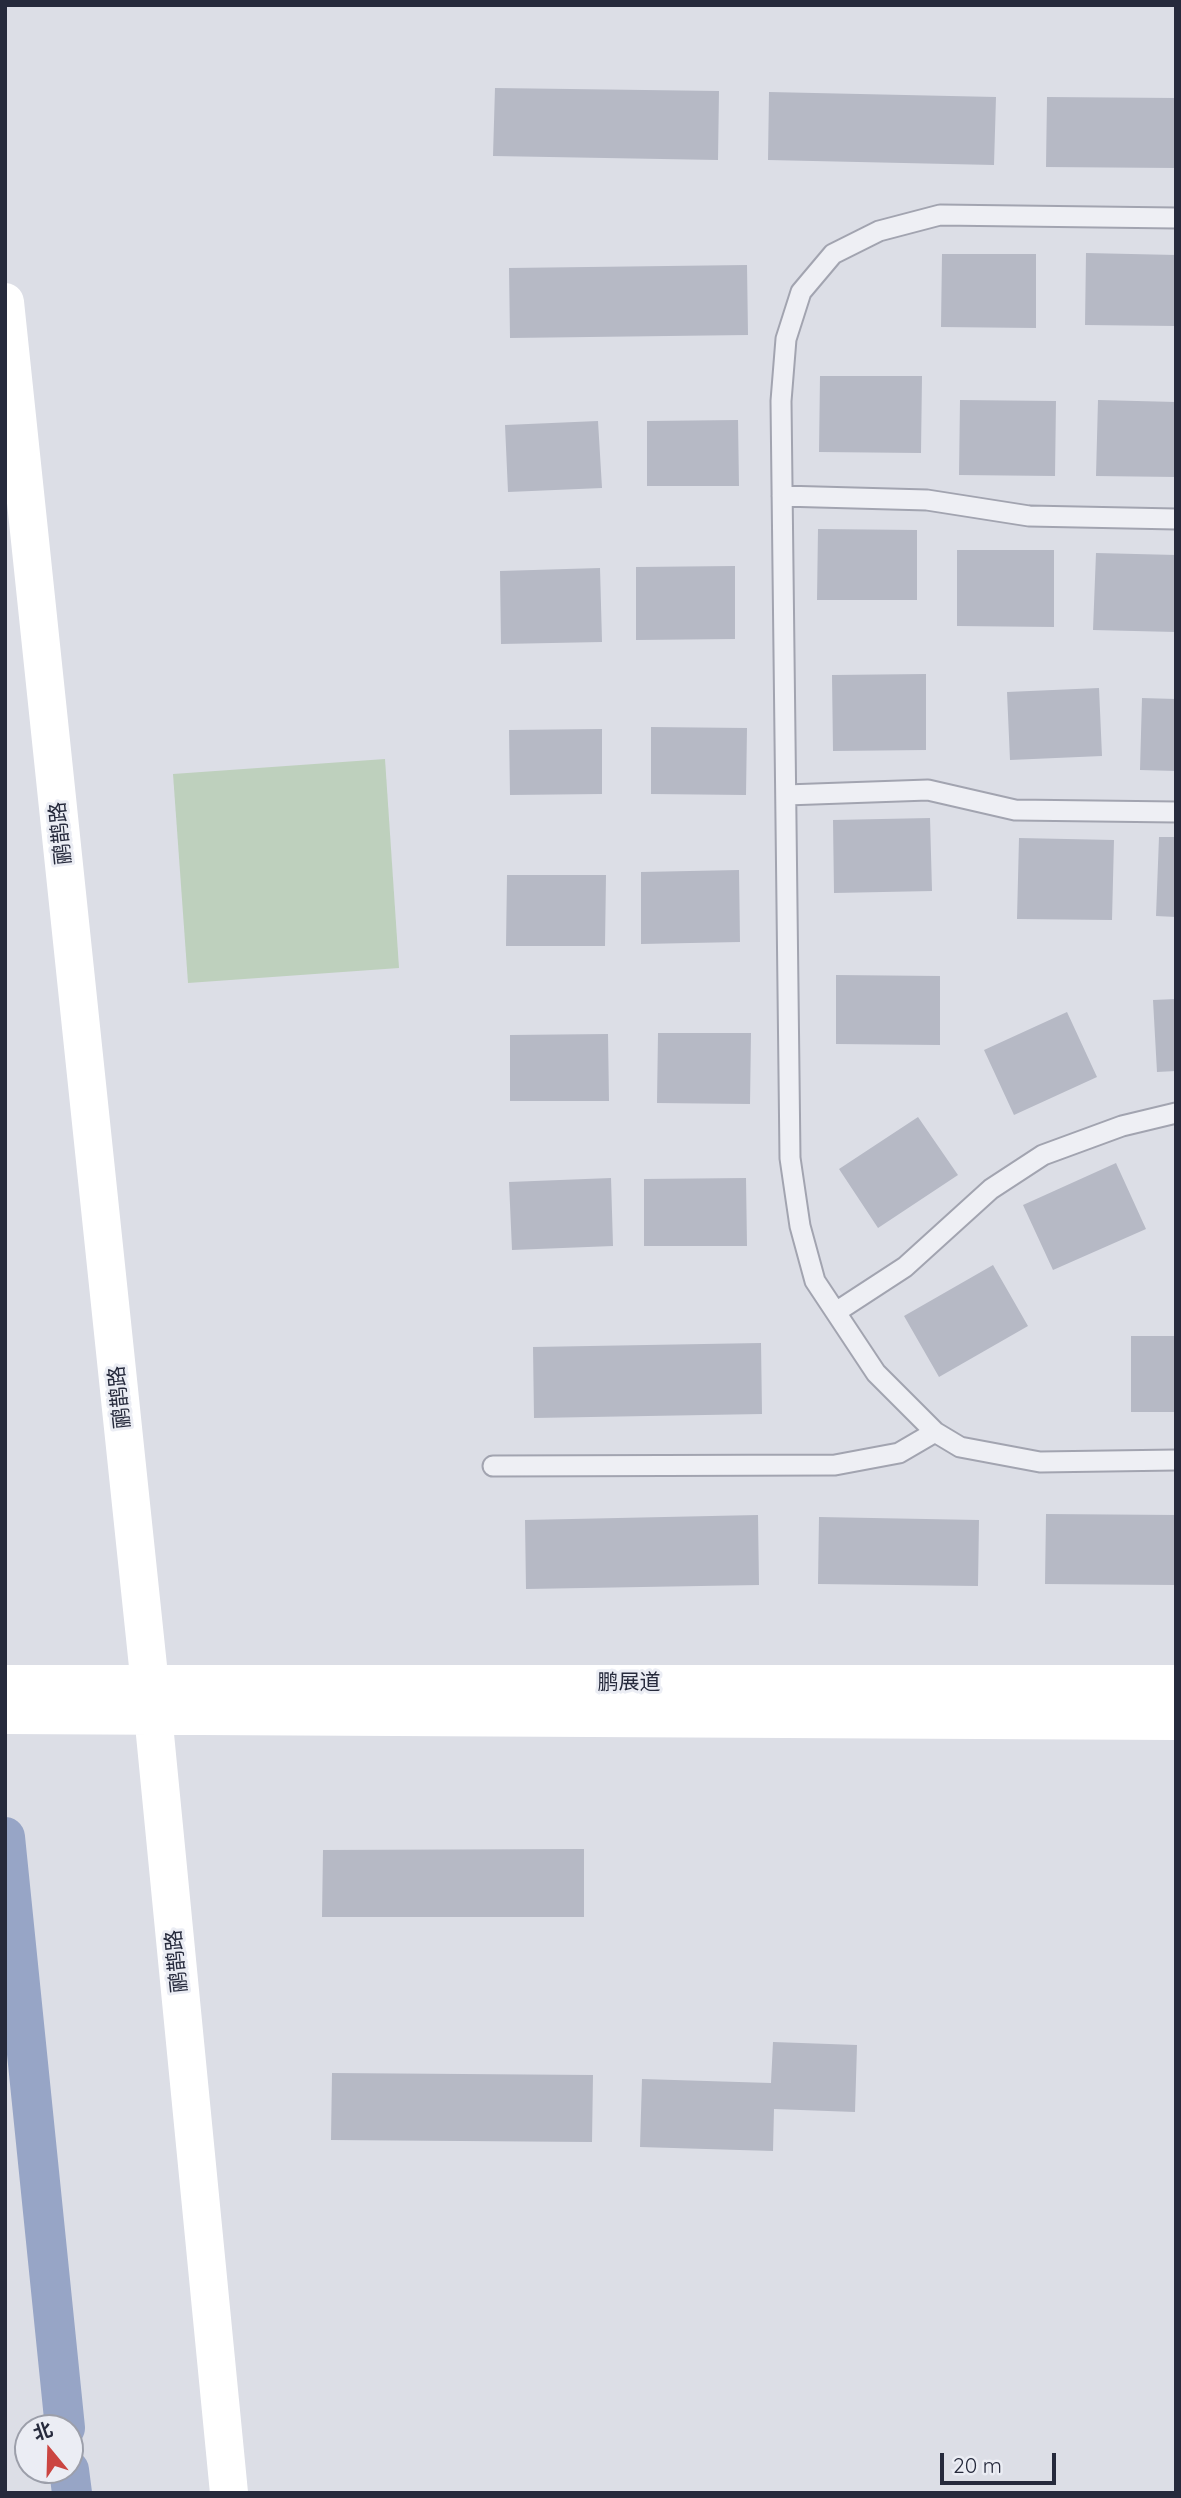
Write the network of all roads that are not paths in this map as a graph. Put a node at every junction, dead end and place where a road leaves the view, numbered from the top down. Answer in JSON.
{"nodes":[{"id":1,"x":1176,"y":218,"type":"edge"},
{"id":2,"x":5,"y":302,"type":"edge"},
{"id":3,"x":782,"y":496,"type":"junction"},
{"id":4,"x":1176,"y":519,"type":"edge"},
{"id":5,"x":786,"y":795,"type":"junction"},
{"id":6,"x":1176,"y":812,"type":"edge"},
{"id":7,"x":1176,"y":1113,"type":"edge"},
{"id":8,"x":836,"y":1312,"type":"junction"},
{"id":9,"x":935,"y":1432,"type":"junction"},
{"id":10,"x":1176,"y":1460,"type":"edge"},
{"id":11,"x":493,"y":1466,"type":"dead end"},
{"id":12,"x":5,"y":1684,"type":"edge"},
{"id":13,"x":1176,"y":1684,"type":"edge"},
{"id":14,"x":151,"y":1698,"type":"junction"},
{"id":15,"x":85,"y":1699,"type":"junction"},
{"id":16,"x":5,"y":1715,"type":"edge"},
{"id":17,"x":1176,"y":1721,"type":"edge"},
{"id":18,"x":229,"y":2493,"type":"edge"}],
"edges":[{"from":1,"to":3,"type":"lane"},
{"from":2,"to":14,"type":"street","name":"鹂鹊路"},
{"from":3,"to":4,"type":"lane"},
{"from":3,"to":5,"type":"lane"},
{"from":5,"to":6,"type":"lane"},
{"from":5,"to":8,"type":"lane"},
{"from":7,"to":8,"type":"lane"},
{"from":8,"to":9,"type":"lane"},
{"from":9,"to":10,"type":"lane"},
{"from":9,"to":11,"type":"lane"},
{"from":12,"to":15,"type":"street"},
{"from":13,"to":14,"type":"street","name":"鹏展道"},
{"from":14,"to":15,"type":"street","name":"鹏展道"},
{"from":14,"to":17,"type":"street","name":"鹏展道"},
{"from":14,"to":18,"type":"street","name":"鹂鹊路"},
{"from":15,"to":16,"type":"street"}]}
